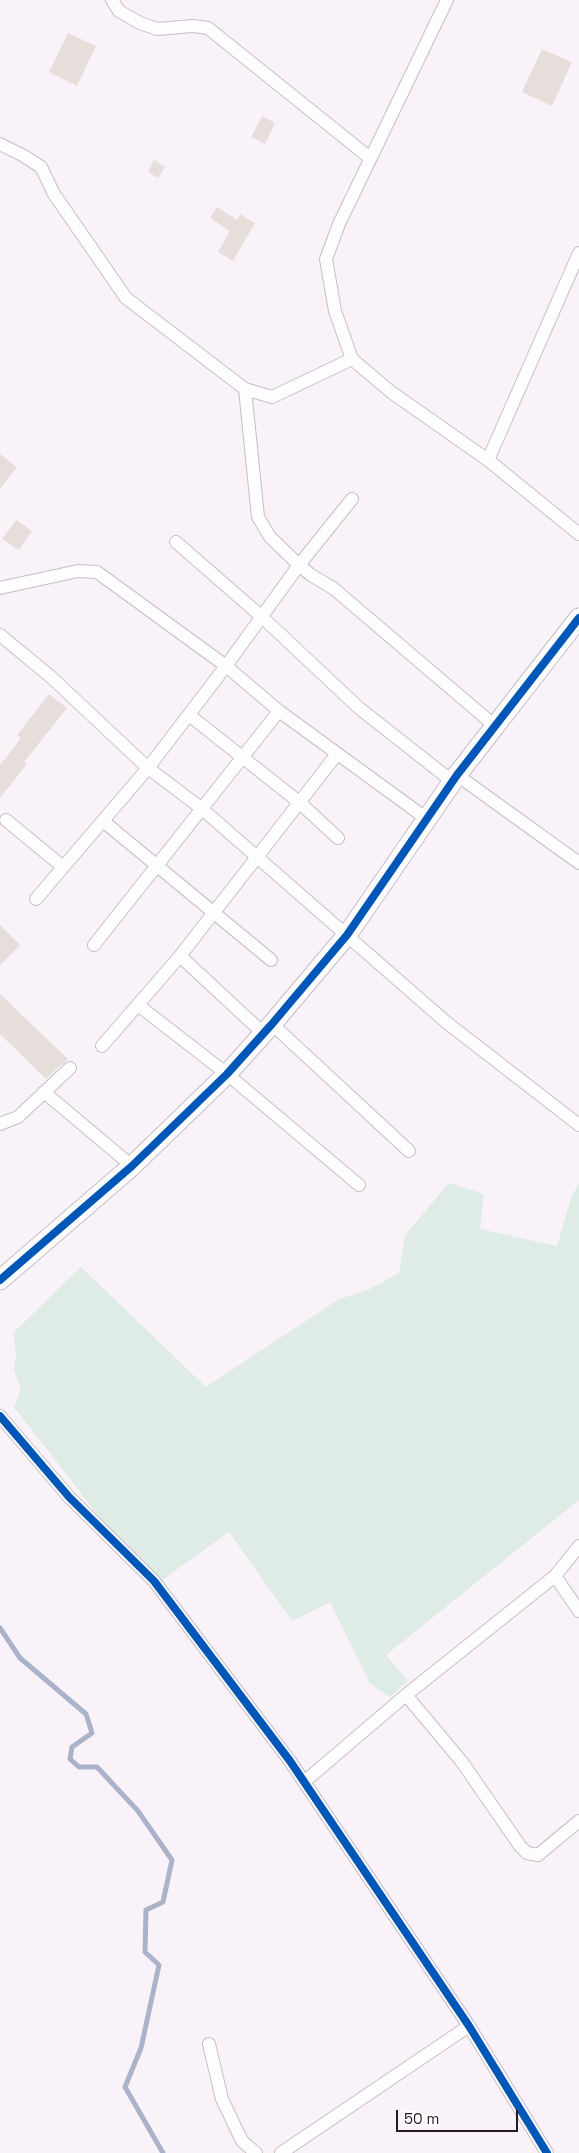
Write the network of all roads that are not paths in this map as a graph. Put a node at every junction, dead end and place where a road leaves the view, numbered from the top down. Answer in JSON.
{"nodes":[{"id":1,"x":112,"y":0,"type":"edge"},
{"id":2,"x":447,"y":0,"type":"edge"},
{"id":3,"x":0,"y":144,"type":"edge"},
{"id":4,"x":370,"y":158,"type":"junction"},
{"id":5,"x":579,"y":253,"type":"edge"},
{"id":6,"x":352,"y":359,"type":"junction"},
{"id":7,"x":244,"y":389,"type":"junction"},
{"id":8,"x":488,"y":460,"type":"junction"},
{"id":9,"x":352,"y":499,"type":"dead end"},
{"id":10,"x":579,"y":534,"type":"edge"},
{"id":11,"x":176,"y":542,"type":"dead end"},
{"id":12,"x":299,"y":565,"type":"junction"},
{"id":13,"x":0,"y":588,"type":"edge"},
{"id":14,"x":262,"y":617,"type":"junction"},
{"id":15,"x":579,"y":618,"type":"edge"},
{"id":16,"x":0,"y":635,"type":"edge"},
{"id":17,"x":226,"y":666,"type":"junction"},
{"id":18,"x":279,"y":711,"type":"junction"},
{"id":19,"x":189,"y":715,"type":"junction"},
{"id":20,"x":495,"y":726,"type":"junction"},
{"id":21,"x":337,"y":754,"type":"junction"},
{"id":22,"x":242,"y":759,"type":"junction"},
{"id":23,"x":148,"y":768,"type":"junction"},
{"id":24,"x":455,"y":779,"type":"junction"},
{"id":25,"x":298,"y":802,"type":"junction"},
{"id":26,"x":202,"y":808,"type":"junction"},
{"id":27,"x":427,"y":818,"type":"junction"},
{"id":28,"x":6,"y":820,"type":"dead end"},
{"id":29,"x":103,"y":820,"type":"junction"},
{"id":30,"x":338,"y":838,"type":"dead end"},
{"id":31,"x":256,"y":856,"type":"junction"},
{"id":32,"x":579,"y":863,"type":"edge"},
{"id":33,"x":156,"y":866,"type":"junction"},
{"id":34,"x":63,"y":867,"type":"junction"},
{"id":35,"x":36,"y":899,"type":"dead end"},
{"id":36,"x":212,"y":911,"type":"junction"},
{"id":37,"x":348,"y":934,"type":"junction"},
{"id":38,"x":94,"y":945,"type":"dead end"},
{"id":39,"x":180,"y":956,"type":"junction"},
{"id":40,"x":271,"y":960,"type":"dead end"},
{"id":41,"x":138,"y":1005,"type":"junction"},
{"id":42,"x":268,"y":1029,"type":"junction"},
{"id":43,"x":102,"y":1046,"type":"dead end"},
{"id":44,"x":70,"y":1068,"type":"dead end"},
{"id":45,"x":227,"y":1074,"type":"junction"},
{"id":46,"x":44,"y":1092,"type":"junction"},
{"id":47,"x":0,"y":1124,"type":"edge"},
{"id":48,"x":579,"y":1125,"type":"edge"},
{"id":49,"x":408,"y":1151,"type":"dead end"},
{"id":50,"x":132,"y":1166,"type":"junction"},
{"id":51,"x":359,"y":1185,"type":"dead end"},
{"id":52,"x":0,"y":1280,"type":"edge"},
{"id":53,"x":0,"y":1416,"type":"edge"},
{"id":54,"x":579,"y":1546,"type":"edge"},
{"id":55,"x":555,"y":1576,"type":"junction"},
{"id":56,"x":579,"y":1611,"type":"edge"},
{"id":57,"x":406,"y":1695,"type":"junction"},
{"id":58,"x":304,"y":1782,"type":"junction"},
{"id":59,"x":579,"y":1821,"type":"edge"},
{"id":60,"x":469,"y":2026,"type":"junction"},
{"id":61,"x":209,"y":2044,"type":"dead end"},
{"id":62,"x":256,"y":2153,"type":"edge"},
{"id":63,"x":281,"y":2153,"type":"edge"},
{"id":64,"x":547,"y":2153,"type":"edge"}],
"edges":[{"from":1,"to":4,"type":"street"},
{"from":2,"to":4,"type":"street"},
{"from":3,"to":7,"type":"street"},
{"from":4,"to":6,"type":"street"},
{"from":5,"to":8,"type":"street"},
{"from":6,"to":7,"type":"street"},
{"from":6,"to":8,"type":"street"},
{"from":7,"to":12,"type":"street"},
{"from":8,"to":10,"type":"street"},
{"from":9,"to":12,"type":"street"},
{"from":11,"to":14,"type":"street"},
{"from":12,"to":14,"type":"street"},
{"from":12,"to":20,"type":"street"},
{"from":13,"to":17,"type":"street"},
{"from":14,"to":17,"type":"street"},
{"from":14,"to":24,"type":"street"},
{"from":15,"to":20,"type":"street"},
{"from":16,"to":23,"type":"street"},
{"from":17,"to":18,"type":"street"},
{"from":17,"to":19,"type":"street"},
{"from":18,"to":21,"type":"street"},
{"from":18,"to":22,"type":"street"},
{"from":19,"to":22,"type":"street"},
{"from":19,"to":23,"type":"street"},
{"from":20,"to":24,"type":"street"},
{"from":21,"to":25,"type":"street"},
{"from":21,"to":27,"type":"street"},
{"from":22,"to":25,"type":"street"},
{"from":22,"to":26,"type":"street"},
{"from":23,"to":26,"type":"street"},
{"from":23,"to":29,"type":"street"},
{"from":24,"to":27,"type":"street"},
{"from":24,"to":32,"type":"street"},
{"from":25,"to":30,"type":"street"},
{"from":25,"to":31,"type":"street"},
{"from":26,"to":31,"type":"street"},
{"from":26,"to":33,"type":"street"},
{"from":27,"to":37,"type":"street"},
{"from":28,"to":34,"type":"street"},
{"from":29,"to":33,"type":"street"},
{"from":29,"to":34,"type":"street"},
{"from":31,"to":36,"type":"street"},
{"from":31,"to":37,"type":"street"},
{"from":33,"to":36,"type":"street"},
{"from":33,"to":38,"type":"street"},
{"from":34,"to":35,"type":"street"},
{"from":36,"to":39,"type":"street"},
{"from":36,"to":40,"type":"street"},
{"from":37,"to":42,"type":"street"},
{"from":37,"to":48,"type":"street"},
{"from":39,"to":41,"type":"street"},
{"from":39,"to":42,"type":"street"},
{"from":41,"to":43,"type":"street"},
{"from":41,"to":45,"type":"street"},
{"from":42,"to":45,"type":"street"},
{"from":42,"to":49,"type":"street"},
{"from":44,"to":46,"type":"street"},
{"from":45,"to":50,"type":"street"},
{"from":45,"to":51,"type":"street"},
{"from":46,"to":47,"type":"street"},
{"from":46,"to":50,"type":"street"},
{"from":50,"to":52,"type":"street"},
{"from":53,"to":58,"type":"street"},
{"from":54,"to":55,"type":"street"},
{"from":55,"to":56,"type":"street"},
{"from":55,"to":57,"type":"street"},
{"from":57,"to":58,"type":"street"},
{"from":57,"to":59,"type":"street"},
{"from":58,"to":60,"type":"street"},
{"from":60,"to":63,"type":"street"},
{"from":60,"to":64,"type":"street"},
{"from":61,"to":62,"type":"street"}]}
